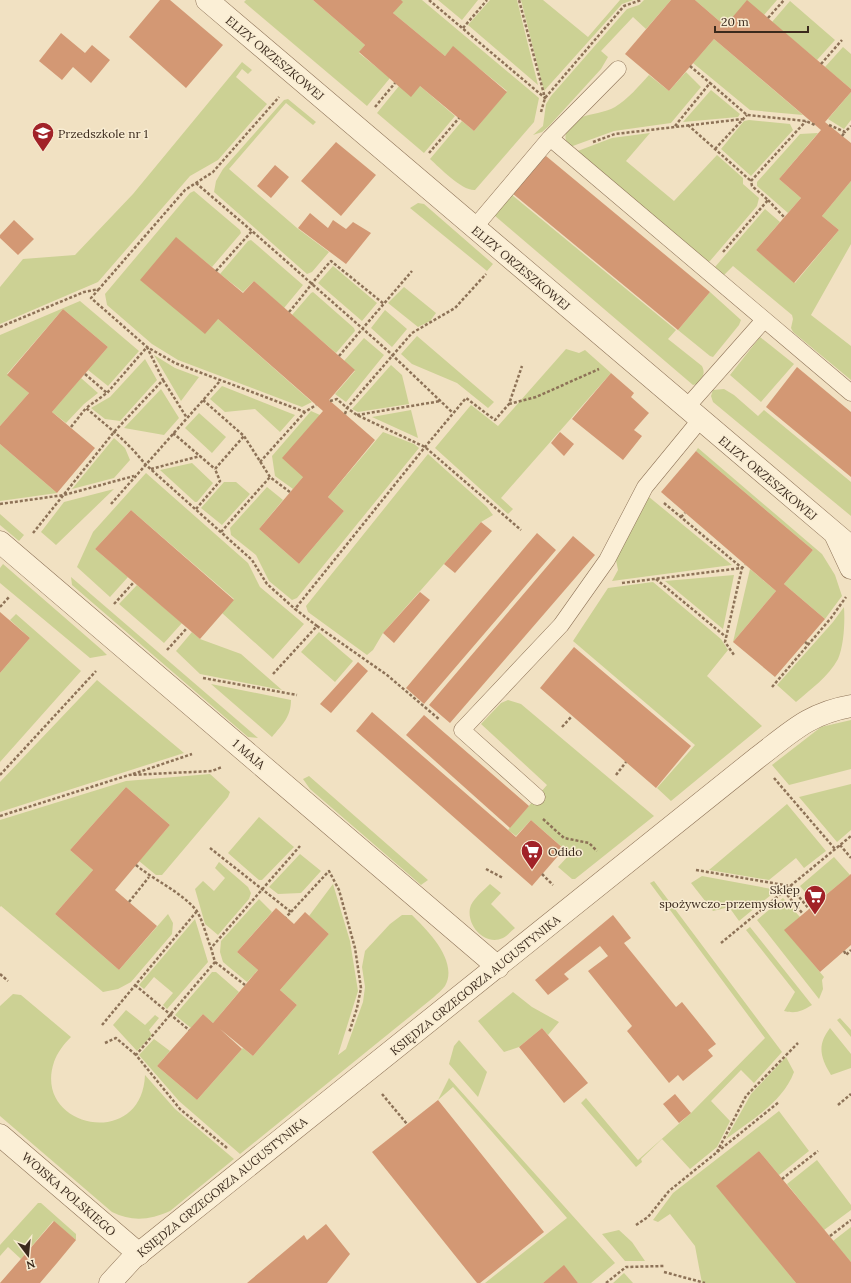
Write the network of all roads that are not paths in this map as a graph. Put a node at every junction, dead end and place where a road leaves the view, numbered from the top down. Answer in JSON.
{"nodes":[{"id":1,"x":206,"y":0,"type":"edge"},
{"id":2,"x":618,"y":70,"type":"dead end"},
{"id":3,"x":550,"y":138,"type":"junction"},
{"id":4,"x":474,"y":228,"type":"junction"},
{"id":5,"x":764,"y":320,"type":"junction"},
{"id":6,"x":851,"y":393,"type":"edge"},
{"id":7,"x":693,"y":414,"type":"junction"},
{"id":8,"x":0,"y":542,"type":"edge"},
{"id":9,"x":844,"y":542,"type":"edge"},
{"id":10,"x":851,"y":568,"type":"edge"},
{"id":11,"x":851,"y":706,"type":"edge"},
{"id":12,"x":537,"y":797,"type":"road end"},
{"id":13,"x":498,"y":967,"type":"junction"},
{"id":14,"x":0,"y":1135,"type":"edge"},
{"id":15,"x":139,"y":1254,"type":"junction"},
{"id":16,"x":110,"y":1283,"type":"edge"}],
"edges":[{"from":1,"to":4,"type":"street","name":"ELIZY ORZESZKOWEJ"},
{"from":2,"to":3,"type":"lane"},
{"from":3,"to":4,"type":"lane"},
{"from":3,"to":5,"type":"lane"},
{"from":4,"to":7,"type":"street","name":"ELIZY ORZESZKOWEJ"},
{"from":5,"to":6,"type":"lane"},
{"from":5,"to":7,"type":"lane"},
{"from":7,"to":9,"type":"street","name":"ELIZY ORZESZKOWEJ"},
{"from":7,"to":12,"type":"lane"},
{"from":8,"to":13,"type":"street","name":"1 MAJA"},
{"from":9,"to":10,"type":"street","name":"ELIZY ORZESZKOWEJ"},
{"from":11,"to":13,"type":"street","name":"KSIĘDZA GRZEGORZA AUGUSTYNIKA"},
{"from":13,"to":15,"type":"street","name":"KSIĘDZA GRZEGORZA AUGUSTYNIKA"},
{"from":14,"to":15,"type":"street","name":"WOJSKA POLSKIEGO"},
{"from":15,"to":16,"type":"street","name":"KSIĘDZA GRZEGORZA AUGUSTYNIKA"}]}
